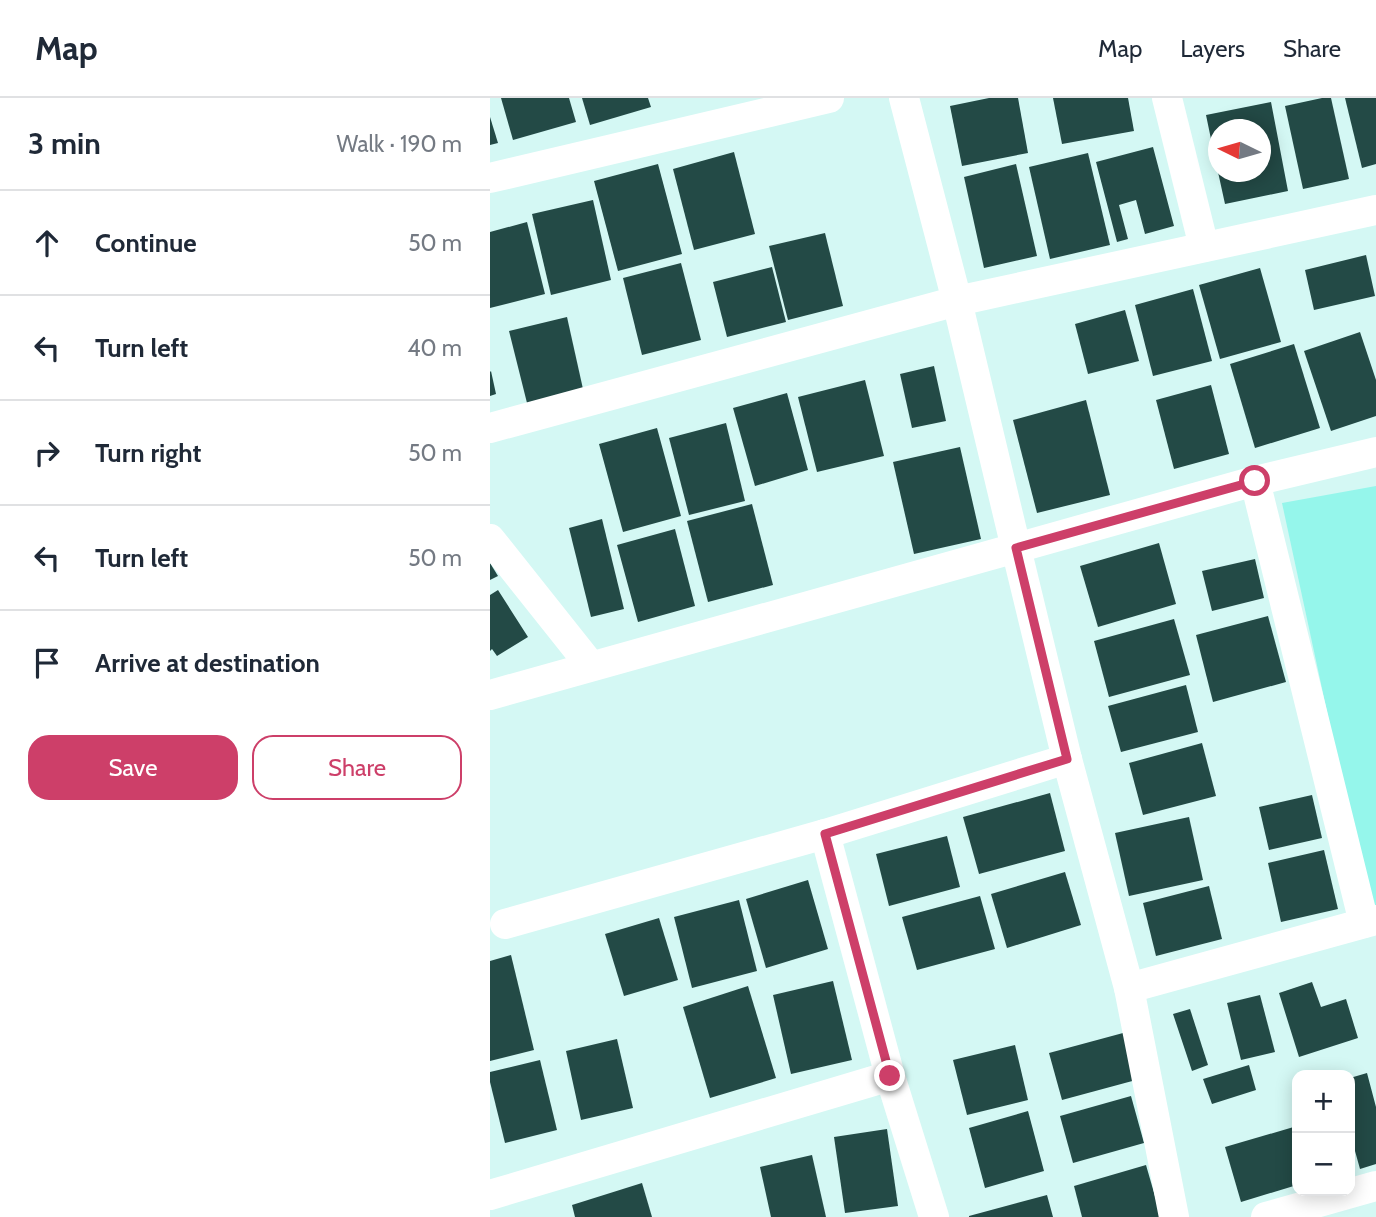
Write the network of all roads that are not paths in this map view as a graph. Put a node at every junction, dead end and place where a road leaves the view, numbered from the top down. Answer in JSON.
{"nodes":[{"id":1,"x":829,"y":98,"type":"edge"},
{"id":2,"x":904,"y":98,"type":"edge"},
{"id":3,"x":1167,"y":98,"type":"edge"},
{"id":4,"x":490,"y":178,"type":"edge"},
{"id":5,"x":1376,"y":210,"type":"edge"},
{"id":6,"x":1205,"y":247,"type":"junction"},
{"id":7,"x":957,"y":301,"type":"junction"},
{"id":8,"x":490,"y":428,"type":"edge"},
{"id":9,"x":1376,"y":452,"type":"edge"},
{"id":10,"x":1255,"y":481,"type":"junction"},
{"id":11,"x":490,"y":539,"type":"edge"},
{"id":12,"x":1016,"y":548,"type":"junction"},
{"id":13,"x":591,"y":666,"type":"junction"},
{"id":14,"x":490,"y":695,"type":"edge"},
{"id":15,"x":1067,"y":759,"type":"junction"},
{"id":16,"x":825,"y":834,"type":"junction"},
{"id":17,"x":495,"y":921,"type":"edge"},
{"id":18,"x":1370,"y":922,"type":"edge"},
{"id":19,"x":1129,"y":988,"type":"junction"},
{"id":20,"x":890,"y":1076,"type":"junction"},
{"id":21,"x":1376,"y":1186,"type":"edge"},
{"id":22,"x":490,"y":1195,"type":"edge"},
{"id":23,"x":934,"y":1217,"type":"edge"},
{"id":24,"x":1174,"y":1217,"type":"edge"},
{"id":25,"x":1265,"y":1217,"type":"edge"}],
"edges":[{"from":1,"to":4,"type":"street"},
{"from":2,"to":7,"type":"street"},
{"from":3,"to":6,"type":"street"},
{"from":5,"to":6,"type":"street"},
{"from":6,"to":7,"type":"street"},
{"from":7,"to":8,"type":"street"},
{"from":7,"to":12,"type":"street"},
{"from":9,"to":10,"type":"street"},
{"from":10,"to":12,"type":"street"},
{"from":10,"to":18,"type":"street"},
{"from":11,"to":13,"type":"street"},
{"from":12,"to":13,"type":"street"},
{"from":12,"to":15,"type":"street"},
{"from":13,"to":14,"type":"street"},
{"from":15,"to":16,"type":"street"},
{"from":15,"to":19,"type":"street"},
{"from":16,"to":17,"type":"street"},
{"from":16,"to":20,"type":"street"},
{"from":18,"to":19,"type":"street"},
{"from":19,"to":24,"type":"street"},
{"from":20,"to":22,"type":"street"},
{"from":20,"to":23,"type":"street"},
{"from":21,"to":25,"type":"street"}]}
